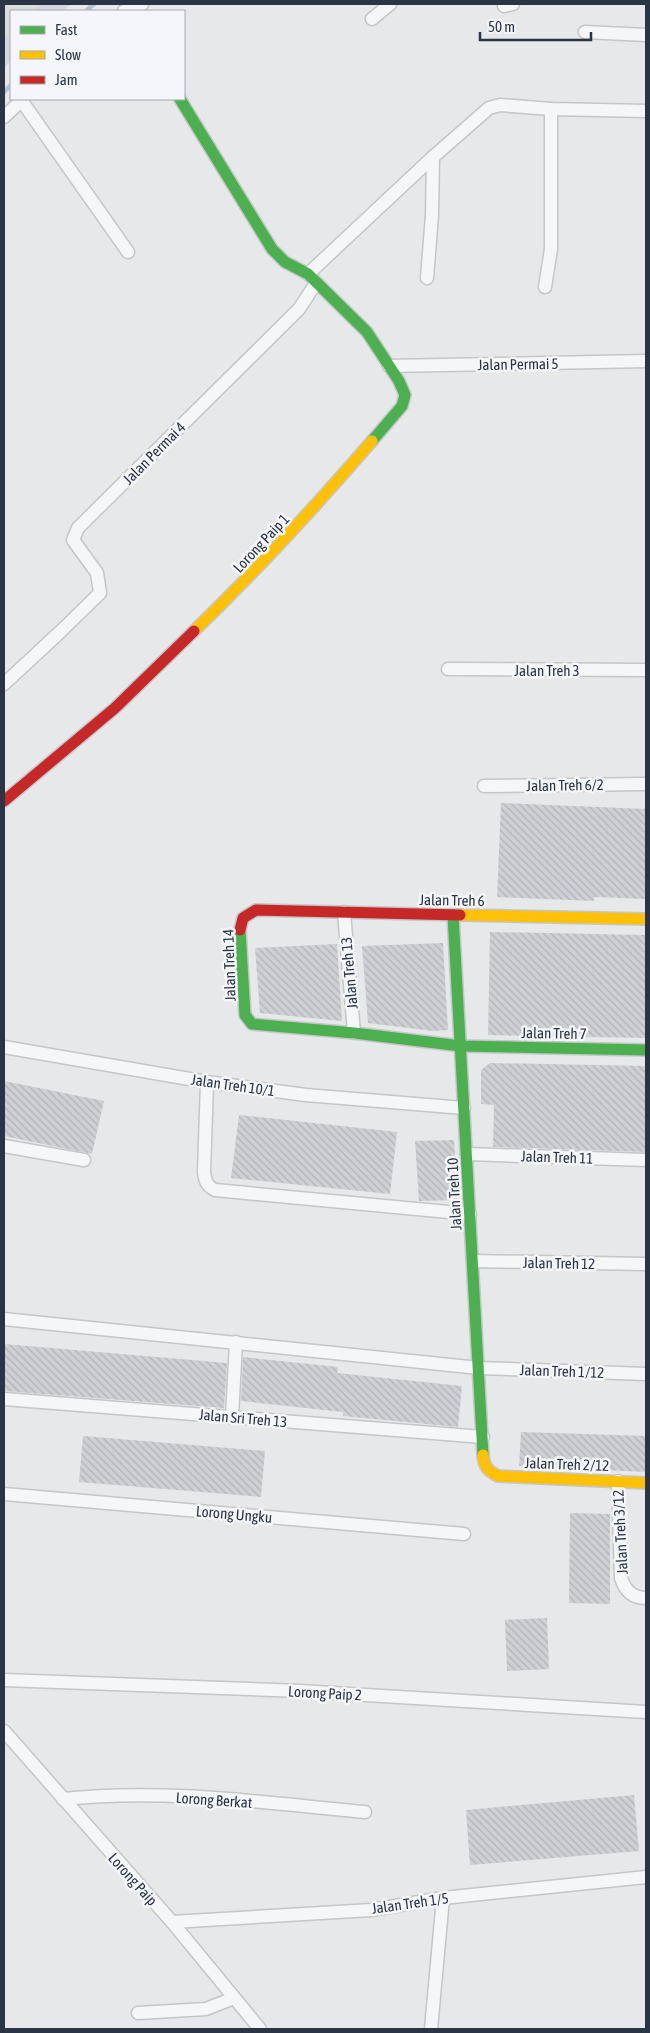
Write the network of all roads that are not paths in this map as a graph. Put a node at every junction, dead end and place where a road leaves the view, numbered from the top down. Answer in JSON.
{"nodes":[{"id":1,"x":390,"y":4,"type":"edge"},
{"id":2,"x":372,"y":19,"type":"dead end"},
{"id":3,"x":585,"y":32,"type":"dead end"},
{"id":4,"x":646,"y":35,"type":"edge"},
{"id":5,"x":21,"y":100,"type":"edge"},
{"id":6,"x":23,"y":100,"type":"edge"},
{"id":7,"x":181,"y":100,"type":"edge"},
{"id":8,"x":551,"y":109,"type":"junction"},
{"id":9,"x":646,"y":111,"type":"edge"},
{"id":10,"x":4,"y":117,"type":"edge"},
{"id":11,"x":433,"y":157,"type":"junction"},
{"id":12,"x":128,"y":252,"type":"dead end"},
{"id":13,"x":312,"y":278,"type":"junction"},
{"id":14,"x":426,"y":278,"type":"dead end"},
{"id":15,"x":546,"y":287,"type":"dead end"},
{"id":16,"x":646,"y":362,"type":"edge"},
{"id":17,"x":389,"y":366,"type":"junction"},
{"id":18,"x":448,"y":669,"type":"dead end"},
{"id":19,"x":646,"y":670,"type":"edge"},
{"id":20,"x":4,"y":684,"type":"edge"},
{"id":21,"x":646,"y":784,"type":"edge"},
{"id":22,"x":484,"y":786,"type":"dead end"},
{"id":23,"x":4,"y":801,"type":"edge"},
{"id":24,"x":256,"y":910,"type":"joint"},
{"id":25,"x":344,"y":912,"type":"junction"},
{"id":26,"x":454,"y":915,"type":"junction"},
{"id":27,"x":646,"y":920,"type":"edge"},
{"id":28,"x":252,"y":1024,"type":"joint"},
{"id":29,"x":354,"y":1033,"type":"junction"},
{"id":30,"x":461,"y":1046,"type":"junction"},
{"id":31,"x":4,"y":1048,"type":"edge"},
{"id":32,"x":646,"y":1050,"type":"edge"},
{"id":33,"x":207,"y":1082,"type":"junction"},
{"id":34,"x":464,"y":1108,"type":"junction"},
{"id":35,"x":4,"y":1146,"type":"edge"},
{"id":36,"x":467,"y":1154,"type":"junction"},
{"id":37,"x":84,"y":1160,"type":"dead end"},
{"id":38,"x":646,"y":1160,"type":"edge"},
{"id":39,"x":470,"y":1214,"type":"junction"},
{"id":40,"x":473,"y":1261,"type":"junction"},
{"id":41,"x":646,"y":1264,"type":"edge"},
{"id":42,"x":4,"y":1319,"type":"edge"},
{"id":43,"x":236,"y":1342,"type":"junction"},
{"id":44,"x":479,"y":1368,"type":"junction"},
{"id":45,"x":646,"y":1374,"type":"edge"},
{"id":46,"x":4,"y":1399,"type":"edge"},
{"id":47,"x":232,"y":1417,"type":"junction"},
{"id":48,"x":482,"y":1438,"type":"junction"},
{"id":49,"x":489,"y":1471,"type":"joint"},
{"id":50,"x":618,"y":1481,"type":"junction"},
{"id":51,"x":646,"y":1483,"type":"edge"},
{"id":52,"x":4,"y":1494,"type":"edge"},
{"id":53,"x":464,"y":1534,"type":"dead end"},
{"id":54,"x":646,"y":1598,"type":"edge"},
{"id":55,"x":4,"y":1680,"type":"edge"},
{"id":56,"x":646,"y":1712,"type":"edge"},
{"id":57,"x":4,"y":1731,"type":"edge"},
{"id":58,"x":63,"y":1799,"type":"junction"},
{"id":59,"x":365,"y":1812,"type":"dead end"},
{"id":60,"x":646,"y":1877,"type":"edge"},
{"id":61,"x":443,"y":1898,"type":"junction"},
{"id":62,"x":172,"y":1922,"type":"junction"},
{"id":63,"x":234,"y":1998,"type":"junction"},
{"id":64,"x":138,"y":2012,"type":"dead end"},
{"id":65,"x":260,"y":2029,"type":"edge"},
{"id":66,"x":431,"y":2029,"type":"edge"}],
"edges":[{"from":1,"to":2,"type":"street"},
{"from":3,"to":4,"type":"street"},
{"from":5,"to":10,"type":"street"},
{"from":6,"to":12,"type":"street"},
{"from":7,"to":13,"type":"street","name":"Lorong Paip 1"},
{"from":8,"to":9,"type":"street"},
{"from":8,"to":11,"type":"street"},
{"from":8,"to":15,"type":"street"},
{"from":11,"to":13,"type":"street"},
{"from":11,"to":14,"type":"street"},
{"from":13,"to":17,"type":"street","name":"Lorong Paip 1"},
{"from":13,"to":20,"type":"street","name":"Jalan Permai 4"},
{"from":16,"to":17,"type":"street","name":"Jalan Permai 5"},
{"from":17,"to":23,"type":"street","name":"Lorong Paip 1"},
{"from":18,"to":19,"type":"street","name":"Jalan Treh 3"},
{"from":21,"to":22,"type":"street","name":"Jalan Treh 6/2"},
{"from":24,"to":25,"type":"street","name":"Jalan Treh 6"},
{"from":24,"to":28,"type":"street","name":"Jalan Treh 14"},
{"from":25,"to":26,"type":"street","name":"Jalan Treh 6"},
{"from":25,"to":29,"type":"street","name":"Jalan Treh 13"},
{"from":26,"to":27,"type":"street","name":"Jalan Treh 6"},
{"from":26,"to":30,"type":"street","name":"Jalan Treh 10"},
{"from":28,"to":29,"type":"street","name":"Jalan Treh 7"},
{"from":29,"to":30,"type":"street","name":"Jalan Treh 7"},
{"from":30,"to":32,"type":"street","name":"Jalan Treh 7"},
{"from":30,"to":34,"type":"street","name":"Jalan Treh 10"},
{"from":31,"to":33,"type":"street","name":"Jalan Treh 10/1"},
{"from":33,"to":34,"type":"street","name":"Jalan Treh 10/1"},
{"from":33,"to":39,"type":"street"},
{"from":34,"to":36,"type":"street","name":"Jalan Treh 10"},
{"from":35,"to":37,"type":"street"},
{"from":36,"to":38,"type":"street","name":"Jalan Treh 11"},
{"from":36,"to":39,"type":"street","name":"Jalan Treh 10"},
{"from":39,"to":40,"type":"street","name":"Jalan Treh 10"},
{"from":40,"to":41,"type":"street","name":"Jalan Treh 12"},
{"from":40,"to":44,"type":"street","name":"Jalan Treh 10"},
{"from":42,"to":43,"type":"street","name":"Jalan Treh 1/12"},
{"from":43,"to":44,"type":"street","name":"Jalan Treh 1/12"},
{"from":43,"to":47,"type":"street"},
{"from":44,"to":45,"type":"street","name":"Jalan Treh 1/12"},
{"from":44,"to":48,"type":"street","name":"Jalan Treh 10"},
{"from":46,"to":47,"type":"street","name":"Jalan Sri Treh 13"},
{"from":47,"to":48,"type":"street","name":"Jalan Sri Treh 13"},
{"from":48,"to":49,"type":"street","name":"Jalan Treh 10"},
{"from":49,"to":50,"type":"street","name":"Jalan Treh 2/12"},
{"from":50,"to":51,"type":"street","name":"Jalan Treh 2/12"},
{"from":50,"to":54,"type":"street","name":"Jalan Treh 3/12"},
{"from":52,"to":53,"type":"street","name":"Lorong Ungku"},
{"from":55,"to":56,"type":"street","name":"Lorong Paip 2"},
{"from":57,"to":58,"type":"street","name":"Lorong Paip"},
{"from":58,"to":59,"type":"street","name":"Lorong Berkat"},
{"from":58,"to":62,"type":"street","name":"Lorong Paip"},
{"from":60,"to":61,"type":"street","name":"Jalan Treh 1/5"},
{"from":61,"to":62,"type":"street","name":"Jalan Treh 1/5"},
{"from":61,"to":66,"type":"street"},
{"from":62,"to":63,"type":"street","name":"Lorong Paip"},
{"from":63,"to":64,"type":"street"},
{"from":63,"to":65,"type":"street","name":"Lorong Paip"}]}
